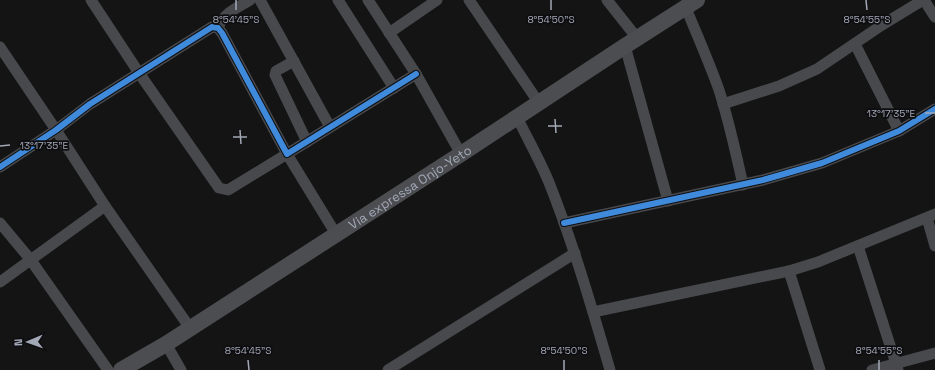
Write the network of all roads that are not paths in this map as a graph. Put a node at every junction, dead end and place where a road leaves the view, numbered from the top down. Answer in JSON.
{"nodes":[{"id":1,"x":91,"y":0,"type":"edge"},
{"id":2,"x":250,"y":0,"type":"edge"},
{"id":3,"x":260,"y":0,"type":"edge"},
{"id":4,"x":338,"y":0,"type":"edge"},
{"id":5,"x":368,"y":0,"type":"edge"},
{"id":6,"x":437,"y":0,"type":"edge"},
{"id":7,"x":469,"y":0,"type":"edge"},
{"id":8,"x":607,"y":0,"type":"edge"},
{"id":9,"x":923,"y":0,"type":"edge"},
{"id":10,"x":691,"y":4,"type":"edge"},
{"id":11,"x":935,"y":17,"type":"edge"},
{"id":12,"x":218,"y":28,"type":"junction"},
{"id":13,"x":389,"y":33,"type":"junction"},
{"id":14,"x":631,"y":42,"type":"junction"},
{"id":15,"x":855,"y":44,"type":"junction"},
{"id":16,"x":0,"y":48,"type":"edge"},
{"id":17,"x":294,"y":61,"type":"junction"},
{"id":18,"x":139,"y":73,"type":"junction"},
{"id":19,"x":416,"y":74,"type":"junction"},
{"id":20,"x":394,"y":88,"type":"junction"},
{"id":21,"x":539,"y":103,"type":"junction"},
{"id":22,"x":723,"y":104,"type":"junction"},
{"id":23,"x":935,"y":109,"type":"edge"},
{"id":24,"x":517,"y":117,"type":"junction"},
{"id":25,"x":330,"y":127,"type":"junction"},
{"id":26,"x":56,"y":130,"type":"junction"},
{"id":27,"x":899,"y":131,"type":"junction"},
{"id":28,"x":307,"y":142,"type":"junction"},
{"id":29,"x":287,"y":154,"type":"junction"},
{"id":30,"x":461,"y":154,"type":"junction"},
{"id":31,"x":0,"y":167,"type":"edge"},
{"id":32,"x":743,"y":185,"type":"junction"},
{"id":33,"x":668,"y":201,"type":"junction"},
{"id":34,"x":105,"y":206,"type":"junction"},
{"id":35,"x":931,"y":216,"type":"edge"},
{"id":36,"x":0,"y":223,"type":"edge"},
{"id":37,"x":564,"y":223,"type":"junction"},
{"id":38,"x":336,"y":234,"type":"junction"},
{"id":39,"x":858,"y":246,"type":"junction"},
{"id":40,"x":935,"y":246,"type":"edge"},
{"id":41,"x":575,"y":253,"type":"junction"},
{"id":42,"x":30,"y":259,"type":"junction"},
{"id":43,"x":789,"y":271,"type":"junction"},
{"id":44,"x":0,"y":282,"type":"edge"},
{"id":45,"x":593,"y":312,"type":"junction"},
{"id":46,"x":190,"y":328,"type":"junction"},
{"id":47,"x":166,"y":344,"type":"junction"},
{"id":48,"x":935,"y":353,"type":"edge"},
{"id":49,"x":897,"y":367,"type":"edge"},
{"id":50,"x":108,"y":370,"type":"edge"},
{"id":51,"x":121,"y":370,"type":"edge"},
{"id":52,"x":181,"y":370,"type":"edge"},
{"id":53,"x":388,"y":370,"type":"edge"},
{"id":54,"x":610,"y":370,"type":"edge"},
{"id":55,"x":820,"y":370,"type":"edge"},
{"id":56,"x":872,"y":370,"type":"edge"}],
"edges":[{"from":1,"to":18,"type":"street"},
{"from":2,"to":12,"type":"street"},
{"from":3,"to":17,"type":"street"},
{"from":4,"to":20,"type":"street"},
{"from":5,"to":13,"type":"street"},
{"from":6,"to":13,"type":"street"},
{"from":7,"to":21,"type":"street"},
{"from":8,"to":14,"type":"street"},
{"from":9,"to":11,"type":"street"},
{"from":9,"to":15,"type":"street"},
{"from":10,"to":14,"type":"main road","name":"Via expressa Onjo-Yeto"},
{"from":10,"to":22,"type":"street"},
{"from":12,"to":18,"type":"street"},
{"from":12,"to":29,"type":"street"},
{"from":13,"to":19,"type":"street"},
{"from":14,"to":21,"type":"main road","name":"Via expressa Onjo-Yeto"},
{"from":14,"to":33,"type":"street"},
{"from":15,"to":22,"type":"street"},
{"from":15,"to":27,"type":"street"},
{"from":16,"to":26,"type":"street"},
{"from":17,"to":25,"type":"street"},
{"from":17,"to":28,"type":"street"},
{"from":18,"to":26,"type":"street"},
{"from":18,"to":29,"type":"street"},
{"from":19,"to":20,"type":"street"},
{"from":19,"to":30,"type":"street"},
{"from":20,"to":25,"type":"street"},
{"from":21,"to":24,"type":"main road","name":"Via expressa Onjo-Yeto"},
{"from":22,"to":32,"type":"street"},
{"from":23,"to":27,"type":"street"},
{"from":24,"to":30,"type":"main road","name":"Via expressa Onjo-Yeto"},
{"from":24,"to":37,"type":"street"},
{"from":25,"to":28,"type":"street"},
{"from":26,"to":31,"type":"street"},
{"from":26,"to":34,"type":"street"},
{"from":27,"to":32,"type":"street"},
{"from":28,"to":29,"type":"street"},
{"from":29,"to":38,"type":"street"},
{"from":30,"to":38,"type":"main road","name":"Via expressa Onjo-Yeto"},
{"from":32,"to":33,"type":"street"},
{"from":33,"to":37,"type":"street"},
{"from":34,"to":42,"type":"street"},
{"from":34,"to":46,"type":"street"},
{"from":35,"to":39,"type":"street"},
{"from":35,"to":40,"type":"street"},
{"from":36,"to":42,"type":"street"},
{"from":37,"to":41,"type":"street"},
{"from":38,"to":46,"type":"main road","name":"Via expressa Onjo-Yeto"},
{"from":39,"to":43,"type":"street"},
{"from":39,"to":49,"type":"street"},
{"from":41,"to":45,"type":"street"},
{"from":41,"to":53,"type":"street"},
{"from":42,"to":44,"type":"street"},
{"from":42,"to":50,"type":"street"},
{"from":43,"to":45,"type":"street"},
{"from":43,"to":55,"type":"street"},
{"from":45,"to":54,"type":"street"},
{"from":46,"to":47,"type":"main road","name":"Via expressa Onjo-Yeto"},
{"from":47,"to":51,"type":"main road","name":"Via expressa Onjo-Yeto"},
{"from":47,"to":52,"type":"street"},
{"from":48,"to":49,"type":"street"},
{"from":49,"to":56,"type":"street"}]}
